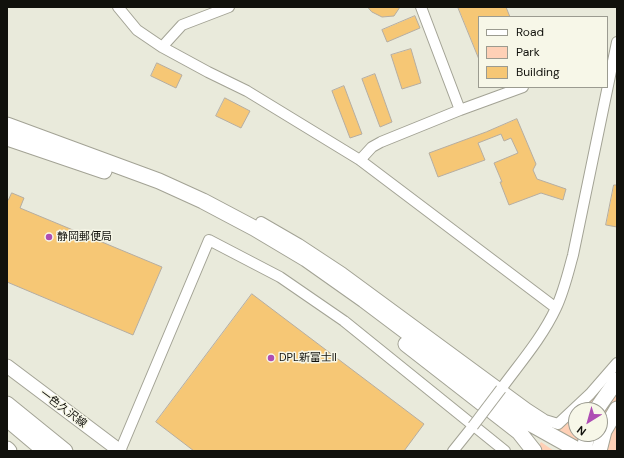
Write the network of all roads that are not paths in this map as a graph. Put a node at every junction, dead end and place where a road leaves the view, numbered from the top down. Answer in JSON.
{"nodes":[{"id":1,"x":118,"y":7,"type":"edge"},
{"id":2,"x":228,"y":7,"type":"edge"},
{"id":3,"x":421,"y":7,"type":"edge"},
{"id":4,"x":162,"y":47,"type":"junction"},
{"id":5,"x":614,"y":49,"type":"edge"},
{"id":6,"x":608,"y":79,"type":"edge"},
{"id":7,"x":520,"y":88,"type":"edge"},
{"id":8,"x":606,"y":88,"type":"edge"},
{"id":9,"x":460,"y":110,"type":"junction"},
{"id":10,"x":7,"y":125,"type":"edge"},
{"id":11,"x":7,"y":138,"type":"edge"},
{"id":12,"x":360,"y":160,"type":"junction"},
{"id":13,"x":261,"y":222,"type":"dead end"},
{"id":14,"x":556,"y":308,"type":"junction"},
{"id":15,"x":617,"y":363,"type":"edge"},
{"id":16,"x":7,"y":366,"type":"edge"},
{"id":17,"x":617,"y":380,"type":"edge"},
{"id":18,"x":501,"y":390,"type":"junction"},
{"id":19,"x":602,"y":402,"type":"edge"},
{"id":20,"x":7,"y":404,"type":"edge"},
{"id":21,"x":617,"y":409,"type":"edge"},
{"id":22,"x":7,"y":419,"type":"edge"},
{"id":23,"x":617,"y":420,"type":"edge"},
{"id":24,"x":473,"y":426,"type":"junction"},
{"id":25,"x":7,"y":449,"type":"edge"},
{"id":26,"x":579,"y":449,"type":"edge"},
{"id":27,"x":9,"y":451,"type":"edge"},
{"id":28,"x":45,"y":451,"type":"edge"},
{"id":29,"x":65,"y":451,"type":"edge"},
{"id":30,"x":120,"y":451,"type":"edge"},
{"id":31,"x":453,"y":451,"type":"edge"},
{"id":32,"x":504,"y":451,"type":"edge"},
{"id":33,"x":534,"y":451,"type":"edge"},
{"id":34,"x":599,"y":451,"type":"edge"},
{"id":35,"x":607,"y":451,"type":"edge"}],
"edges":[{"from":1,"to":4,"type":"street"},
{"from":2,"to":4,"type":"street"},
{"from":3,"to":9,"type":"street"},
{"from":4,"to":12,"type":"street"},
{"from":5,"to":6,"type":"street"},
{"from":7,"to":9,"type":"street"},
{"from":8,"to":14,"type":"street"},
{"from":9,"to":12,"type":"street"},
{"from":10,"to":26,"type":"highway"},
{"from":11,"to":33,"type":"highway"},
{"from":12,"to":14,"type":"street"},
{"from":13,"to":18,"type":"street"},
{"from":14,"to":18,"type":"street"},
{"from":15,"to":18,"type":"street"},
{"from":16,"to":30,"type":"main road","name":"一色久沢線"},
{"from":17,"to":19,"type":"highway"},
{"from":18,"to":24,"type":"street","bridge":true},
{"from":20,"to":29,"type":"highway"},
{"from":21,"to":34,"type":"highway"},
{"from":22,"to":28,"type":"highway"},
{"from":23,"to":35,"type":"highway"},
{"from":24,"to":30,"type":"street"},
{"from":24,"to":31,"type":"street"},
{"from":24,"to":32,"type":"street"},
{"from":25,"to":27,"type":"highway"}]}
